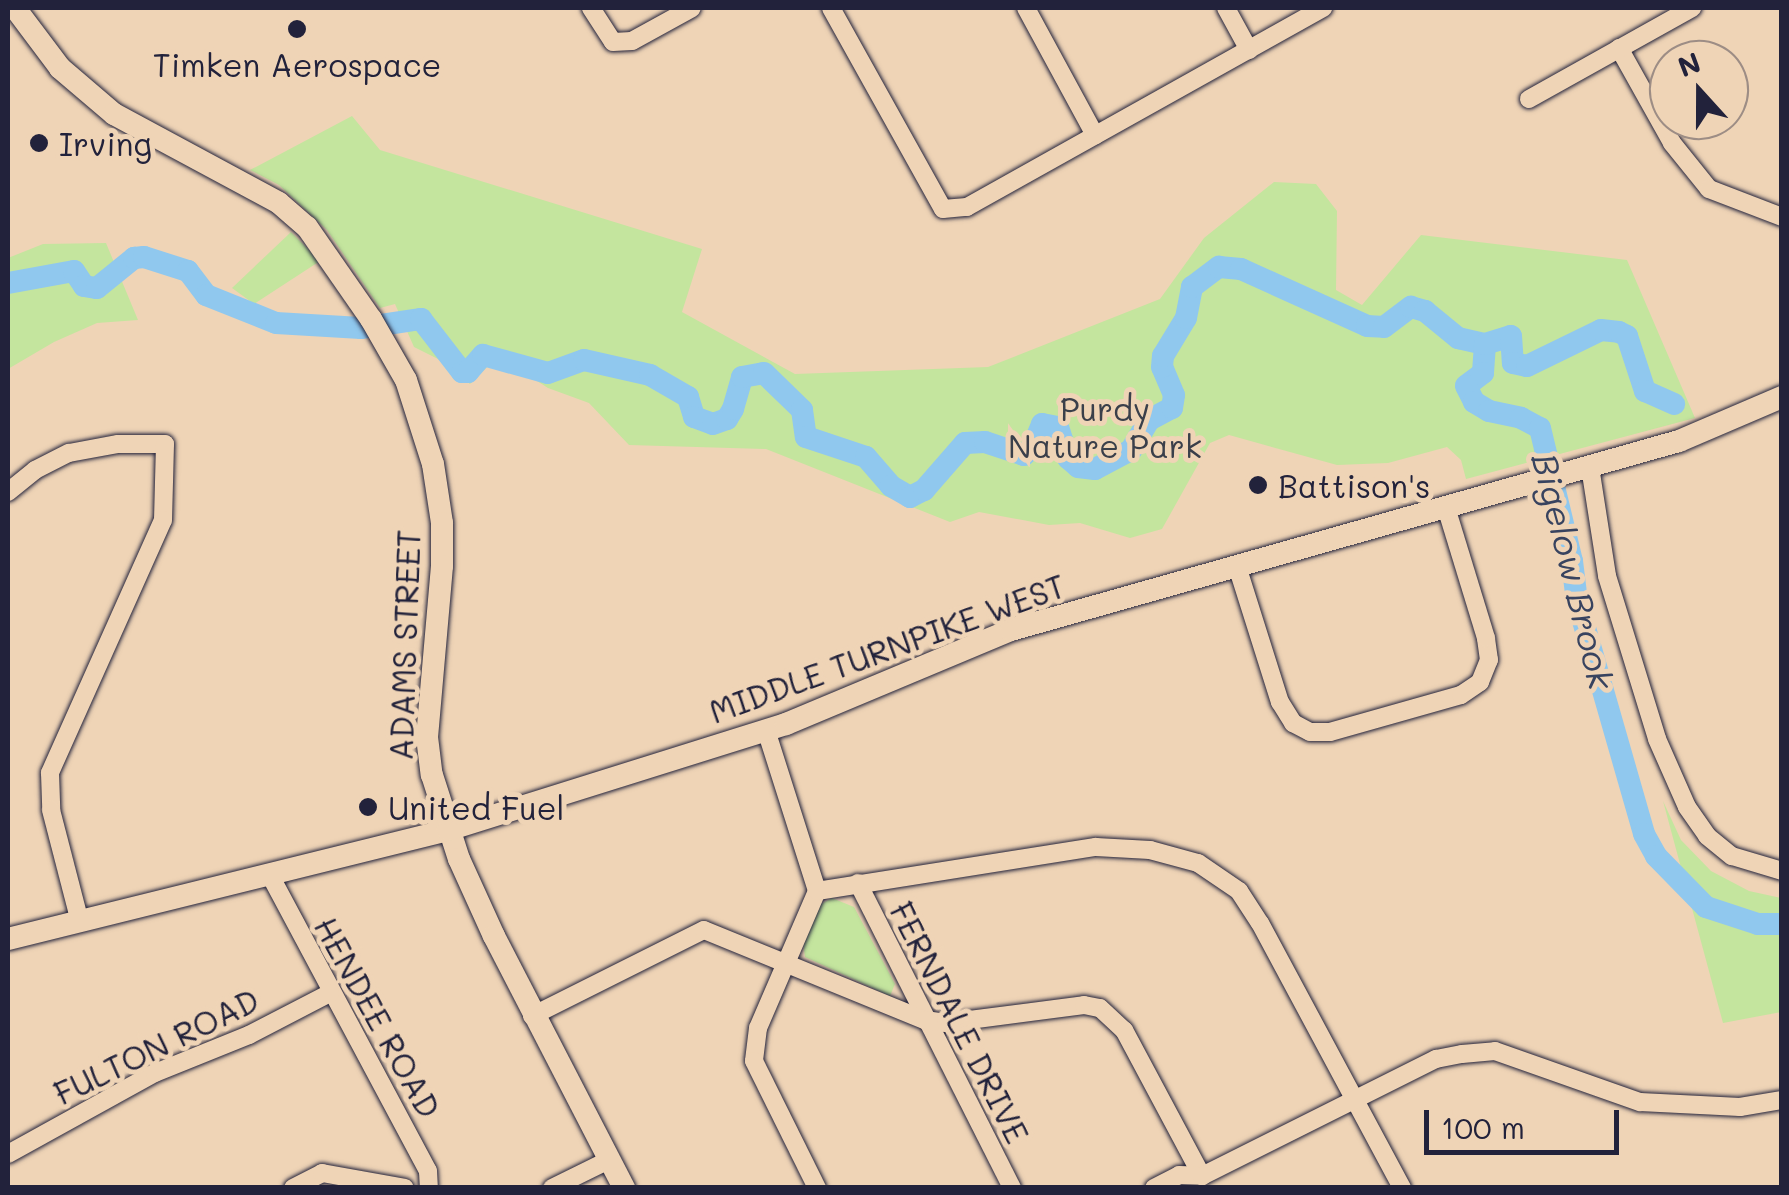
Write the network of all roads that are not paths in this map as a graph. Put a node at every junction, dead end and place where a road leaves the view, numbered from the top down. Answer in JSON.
{"nodes":[{"id":1,"x":15,"y":8,"type":"edge"},
{"id":2,"x":591,"y":8,"type":"edge"},
{"id":3,"x":692,"y":8,"type":"edge"},
{"id":4,"x":831,"y":8,"type":"edge"},
{"id":5,"x":1026,"y":8,"type":"edge"},
{"id":6,"x":1226,"y":8,"type":"edge"},
{"id":7,"x":1322,"y":8,"type":"edge"},
{"id":8,"x":1692,"y":8,"type":"edge"},
{"id":9,"x":1620,"y":48,"type":"junction"},
{"id":10,"x":1249,"y":50,"type":"junction"},
{"id":11,"x":1529,"y":99,"type":"dead end"},
{"id":12,"x":1095,"y":135,"type":"junction"},
{"id":13,"x":1782,"y":217,"type":"edge"},
{"id":14,"x":1782,"y":397,"type":"edge"},
{"id":15,"x":1590,"y":467,"type":"junction"},
{"id":16,"x":8,"y":492,"type":"edge"},
{"id":17,"x":1446,"y":508,"type":"junction"},
{"id":18,"x":1236,"y":566,"type":"junction"},
{"id":19,"x":766,"y":730,"type":"junction"},
{"id":20,"x":448,"y":830,"type":"junction"},
{"id":21,"x":1782,"y":871,"type":"edge"},
{"id":22,"x":271,"y":876,"type":"junction"},
{"id":23,"x":858,"y":884,"type":"junction"},
{"id":24,"x":817,"y":891,"type":"junction"},
{"id":25,"x":80,"y":922,"type":"junction"},
{"id":26,"x":8,"y":939,"type":"edge"},
{"id":27,"x":785,"y":960,"type":"junction"},
{"id":28,"x":330,"y":992,"type":"junction"},
{"id":29,"x":532,"y":1016,"type":"junction"},
{"id":30,"x":925,"y":1020,"type":"junction"},
{"id":31,"x":1355,"y":1098,"type":"junction"},
{"id":32,"x":1782,"y":1100,"type":"edge"},
{"id":33,"x":8,"y":1154,"type":"edge"},
{"id":34,"x":609,"y":1160,"type":"junction"},
{"id":35,"x":1202,"y":1182,"type":"edge"},
{"id":36,"x":294,"y":1188,"type":"edge"},
{"id":37,"x":405,"y":1188,"type":"edge"},
{"id":38,"x":429,"y":1188,"type":"edge"},
{"id":39,"x":552,"y":1188,"type":"edge"},
{"id":40,"x":624,"y":1188,"type":"edge"},
{"id":41,"x":817,"y":1188,"type":"edge"},
{"id":42,"x":1012,"y":1188,"type":"edge"},
{"id":43,"x":1154,"y":1188,"type":"edge"},
{"id":44,"x":1402,"y":1188,"type":"edge"}],
"edges":[{"from":1,"to":20,"type":"main road","name":"ADAMS STREET"},
{"from":2,"to":3,"type":"street"},
{"from":4,"to":12,"type":"street"},
{"from":5,"to":12,"type":"street"},
{"from":6,"to":10,"type":"street"},
{"from":7,"to":10,"type":"street"},
{"from":8,"to":9,"type":"street"},
{"from":9,"to":11,"type":"street"},
{"from":9,"to":13,"type":"street"},
{"from":10,"to":12,"type":"street"},
{"from":14,"to":15,"type":"main road","name":"MIDDLE TURNPIKE WEST"},
{"from":15,"to":17,"type":"main road","name":"MIDDLE TURNPIKE WEST"},
{"from":15,"to":21,"type":"street"},
{"from":16,"to":25,"type":"street"},
{"from":17,"to":18,"type":"main road","name":"MIDDLE TURNPIKE WEST"},
{"from":17,"to":18,"type":"street"},
{"from":18,"to":19,"type":"main road","name":"MIDDLE TURNPIKE WEST"},
{"from":19,"to":20,"type":"main road","name":"MIDDLE TURNPIKE WEST"},
{"from":19,"to":24,"type":"street"},
{"from":20,"to":22,"type":"main road","name":"MIDDLE TURNPIKE WEST"},
{"from":20,"to":29,"type":"main road","name":"ADAMS STREET"},
{"from":22,"to":25,"type":"main road","name":"MIDDLE TURNPIKE WEST"},
{"from":22,"to":28,"type":"street","name":"HENDEE ROAD"},
{"from":23,"to":24,"type":"street"},
{"from":23,"to":30,"type":"street","name":"FERNDALE DRIVE"},
{"from":23,"to":31,"type":"street"},
{"from":24,"to":27,"type":"street"},
{"from":25,"to":26,"type":"main road","name":"MIDDLE TURNPIKE WEST"},
{"from":27,"to":29,"type":"street"},
{"from":27,"to":30,"type":"street"},
{"from":27,"to":41,"type":"street"},
{"from":28,"to":33,"type":"street","name":"FULTON ROAD"},
{"from":28,"to":38,"type":"street","name":"HENDEE ROAD"},
{"from":29,"to":34,"type":"main road","name":"ADAMS STREET"},
{"from":30,"to":35,"type":"street"},
{"from":30,"to":42,"type":"street","name":"FERNDALE DRIVE"},
{"from":31,"to":32,"type":"street"},
{"from":31,"to":35,"type":"street"},
{"from":31,"to":44,"type":"street"},
{"from":34,"to":39,"type":"street"},
{"from":34,"to":40,"type":"main road","name":"ADAMS STREET"},
{"from":35,"to":43,"type":"street"},
{"from":36,"to":37,"type":"street"}]}
